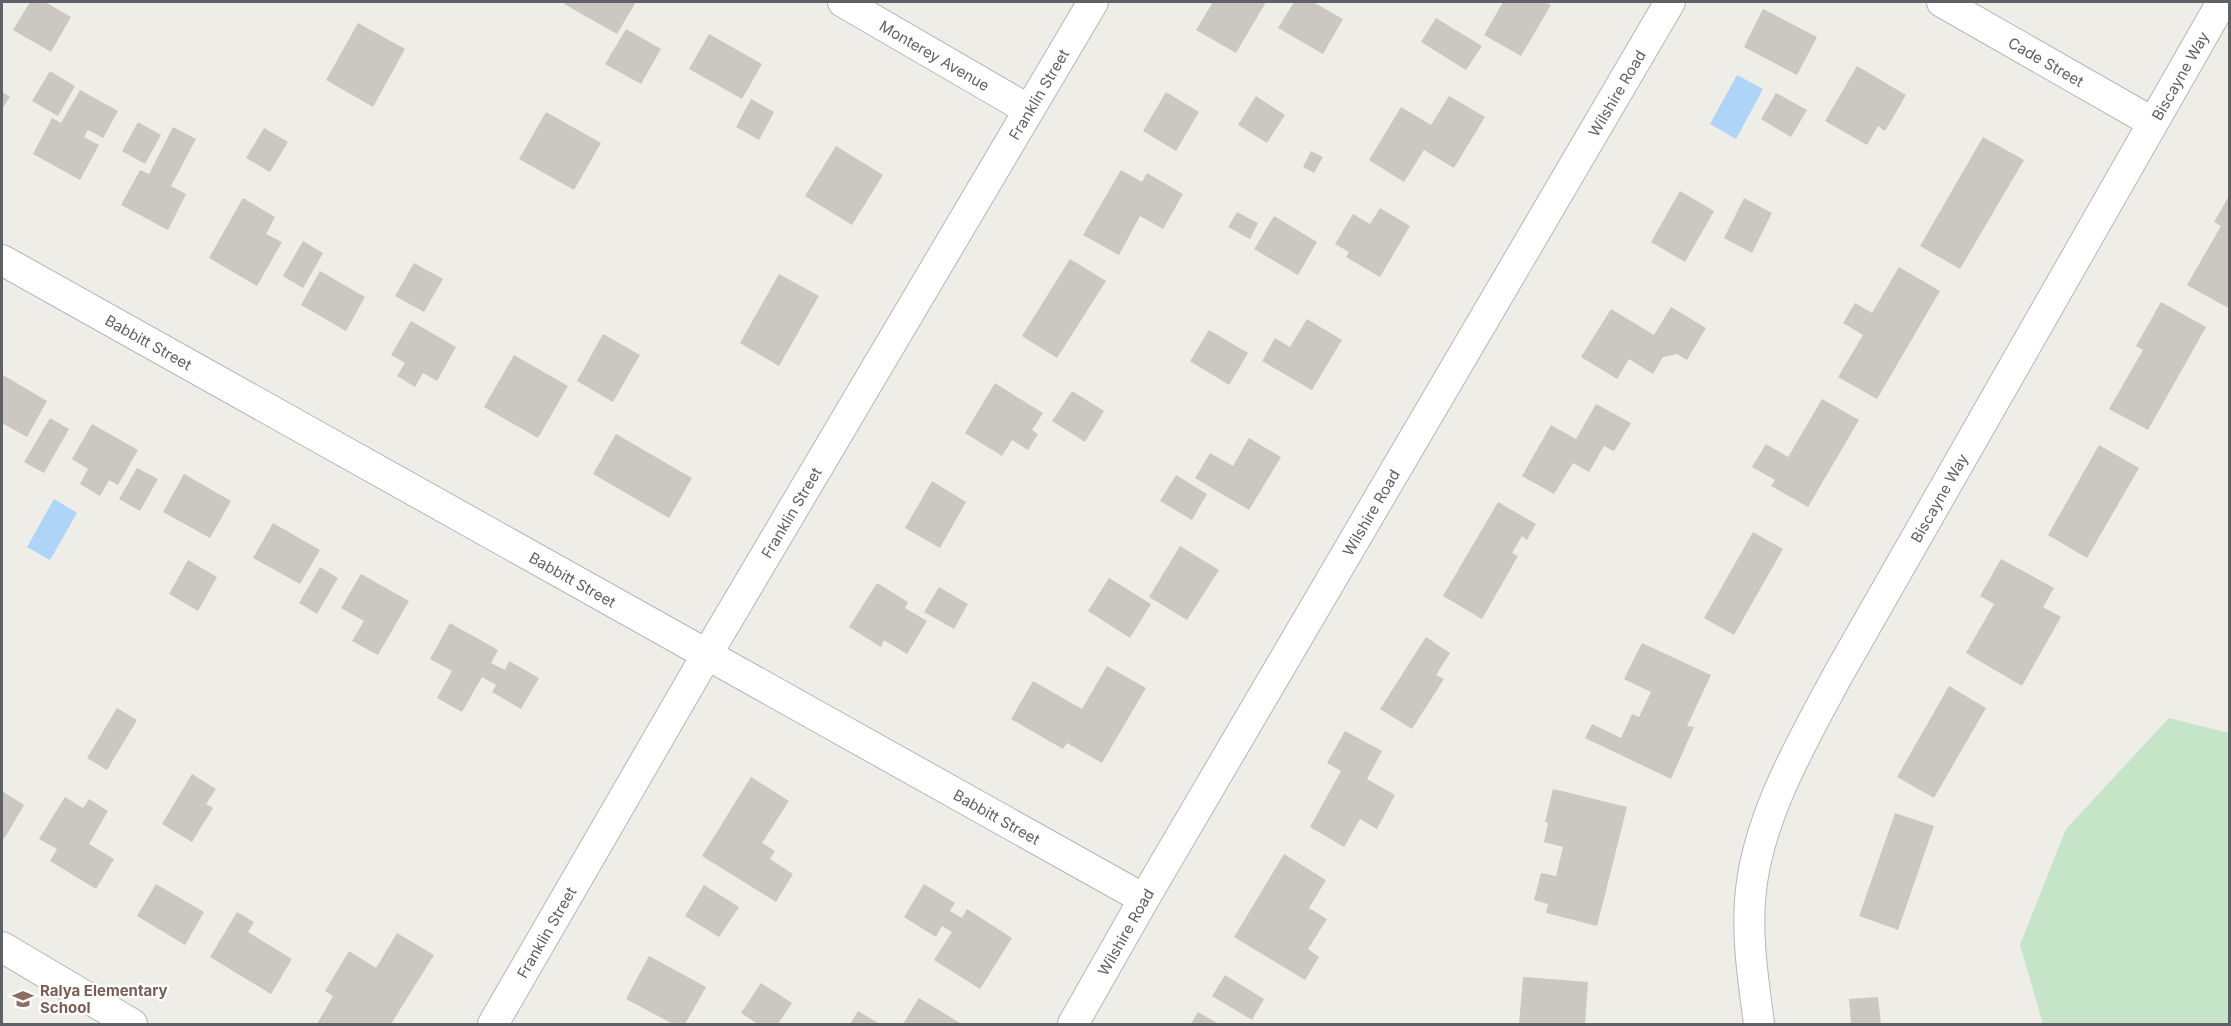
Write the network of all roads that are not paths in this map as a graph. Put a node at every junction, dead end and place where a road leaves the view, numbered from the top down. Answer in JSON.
{"nodes":[{"id":1,"x":843,"y":2,"type":"edge"},
{"id":2,"x":1093,"y":2,"type":"edge"},
{"id":3,"x":1670,"y":2,"type":"edge"},
{"id":4,"x":1942,"y":2,"type":"edge"},
{"id":5,"x":2222,"y":2,"type":"edge"},
{"id":6,"x":1029,"y":110,"type":"junction"},
{"id":7,"x":2152,"y":122,"type":"junction"},
{"id":8,"x":2,"y":260,"type":"edge"},
{"id":9,"x":706,"y":656,"type":"junction"},
{"id":10,"x":1144,"y":899,"type":"junction"},
{"id":11,"x":2,"y":947,"type":"edge"},
{"id":12,"x":132,"y":1024,"type":"edge"},
{"id":13,"x":494,"y":1024,"type":"edge"},
{"id":14,"x":1073,"y":1024,"type":"edge"},
{"id":15,"x":1759,"y":1024,"type":"edge"}],
"edges":[{"from":1,"to":6,"type":"street","name":"Monterey Avenue"},
{"from":2,"to":6,"type":"street","name":"Franklin Street"},
{"from":3,"to":10,"type":"street","name":"Wilshire Road"},
{"from":4,"to":7,"type":"street","name":"Cade Street"},
{"from":5,"to":7,"type":"street","name":"Biscayne Way"},
{"from":6,"to":9,"type":"street","name":"Franklin Street"},
{"from":7,"to":15,"type":"street","name":"Biscayne Way"},
{"from":8,"to":9,"type":"street","name":"Babbitt Street"},
{"from":9,"to":10,"type":"street","name":"Babbitt Street"},
{"from":9,"to":13,"type":"street","name":"Franklin Street"},
{"from":10,"to":14,"type":"street","name":"Wilshire Road"},
{"from":11,"to":12,"type":"street"}]}
